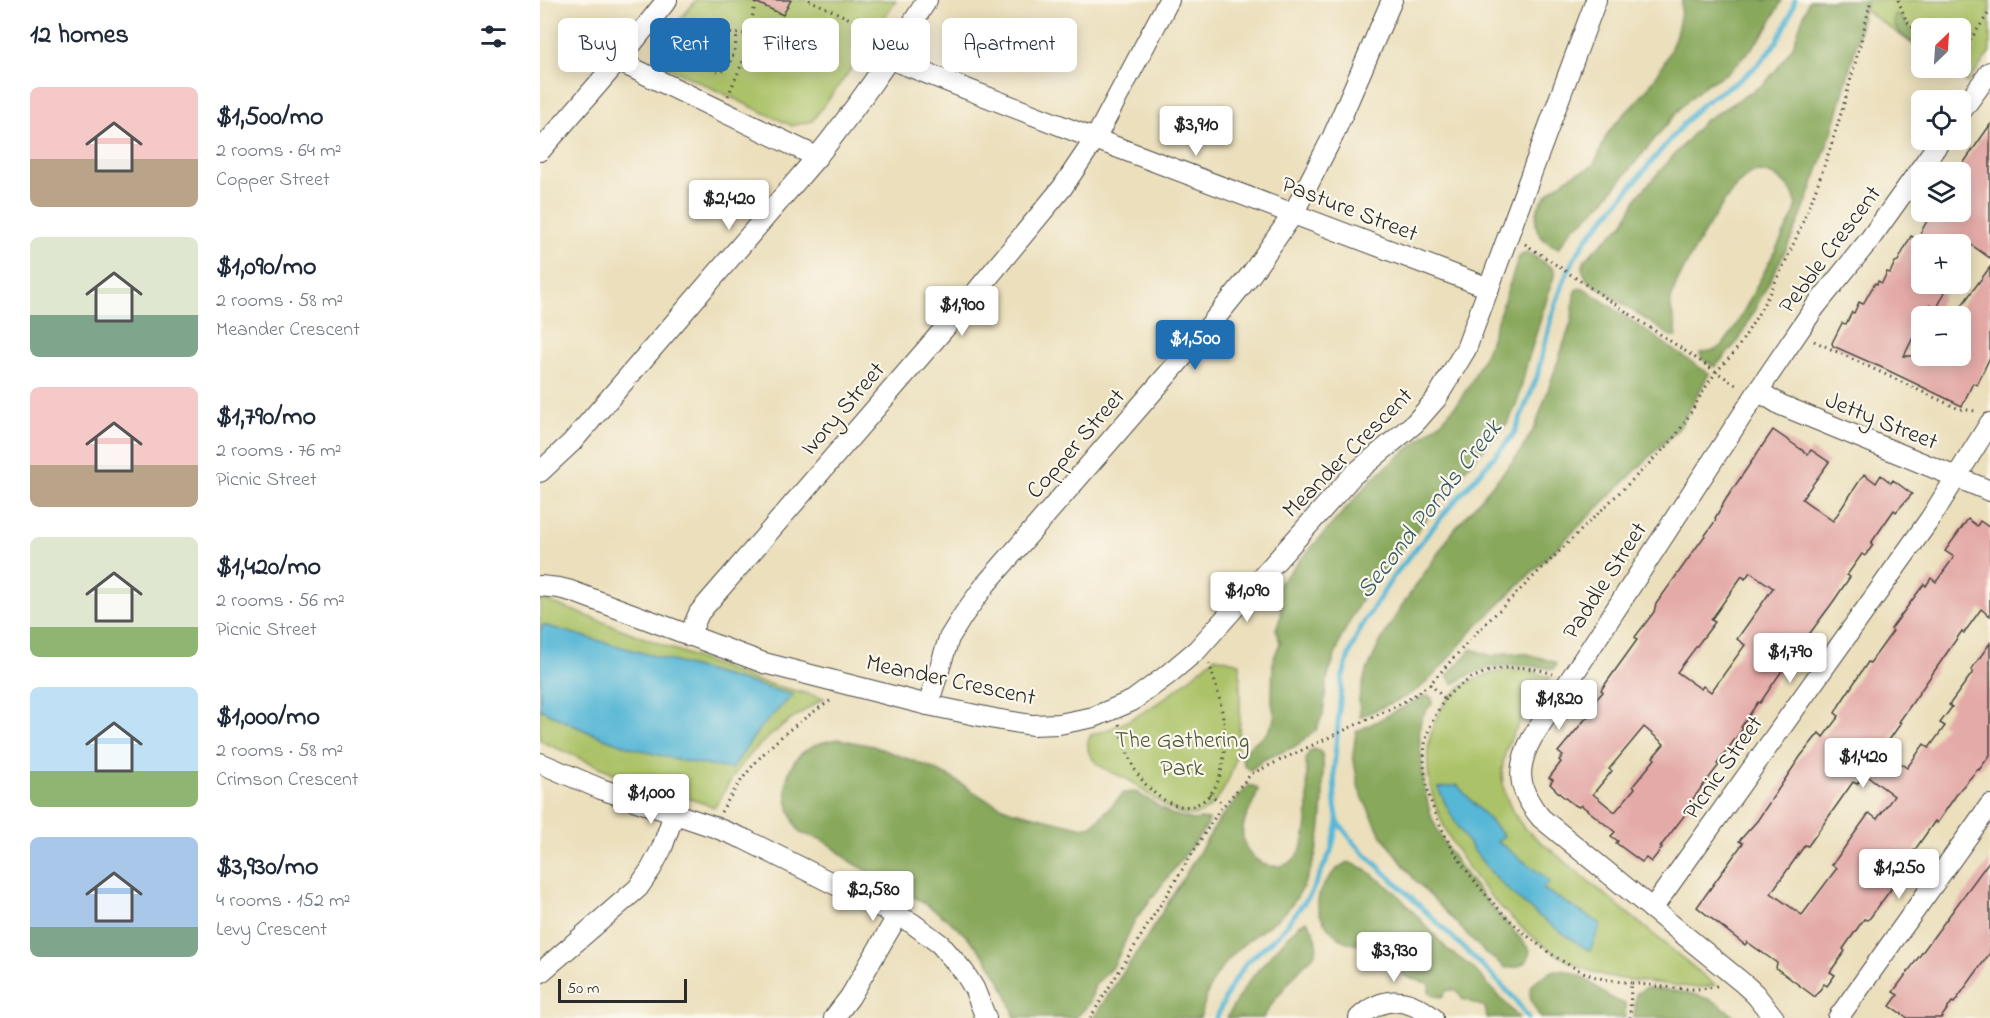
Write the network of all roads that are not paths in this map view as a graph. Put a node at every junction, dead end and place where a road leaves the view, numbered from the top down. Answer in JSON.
{"nodes":[{"id":1,"x":667,"y":0,"type":"edge"},
{"id":2,"x":927,"y":0,"type":"edge"},
{"id":3,"x":1168,"y":0,"type":"edge"},
{"id":4,"x":1392,"y":0,"type":"edge"},
{"id":5,"x":1596,"y":0,"type":"edge"},
{"id":6,"x":916,"y":18,"type":"edge"},
{"id":7,"x":638,"y":36,"type":"edge"},
{"id":8,"x":930,"y":66,"type":"edge"},
{"id":9,"x":638,"y":70,"type":"edge"},
{"id":10,"x":608,"y":72,"type":"edge"},
{"id":11,"x":881,"y":72,"type":"edge"},
{"id":12,"x":1990,"y":72,"type":"edge"},
{"id":13,"x":1971,"y":98,"type":"edge"},
{"id":14,"x":1095,"y":139,"type":"junction"},
{"id":15,"x":1934,"y":150,"type":"edge"},
{"id":16,"x":540,"y":151,"type":"edge"},
{"id":17,"x":817,"y":157,"type":"junction"},
{"id":18,"x":1293,"y":214,"type":"junction"},
{"id":19,"x":1489,"y":288,"type":"junction"},
{"id":20,"x":1749,"y":390,"type":"junction"},
{"id":21,"x":1983,"y":417,"type":"edge"},
{"id":22,"x":540,"y":472,"type":"edge"},
{"id":23,"x":1955,"y":477,"type":"junction"},
{"id":24,"x":1990,"y":491,"type":"edge"},
{"id":25,"x":540,"y":574,"type":"edge"},
{"id":26,"x":549,"y":587,"type":"edge"},
{"id":27,"x":689,"y":636,"type":"junction"},
{"id":28,"x":928,"y":705,"type":"junction"},
{"id":29,"x":540,"y":763,"type":"edge"},
{"id":30,"x":1990,"y":805,"type":"edge"},
{"id":31,"x":674,"y":814,"type":"junction"},
{"id":32,"x":1652,"y":909,"type":"junction"},
{"id":33,"x":898,"y":915,"type":"junction"},
{"id":34,"x":540,"y":973,"type":"edge"},
{"id":35,"x":834,"y":1018,"type":"edge"},
{"id":36,"x":986,"y":1018,"type":"edge"},
{"id":37,"x":1359,"y":1018,"type":"edge"},
{"id":38,"x":1433,"y":1018,"type":"edge"},
{"id":39,"x":1774,"y":1018,"type":"edge"},
{"id":40,"x":1838,"y":1018,"type":"edge"}],
"edges":[{"from":1,"to":7,"type":"street"},
{"from":2,"to":6,"type":"street"},
{"from":3,"to":14,"type":"street","name":"Ivory Street"},
{"from":4,"to":18,"type":"street","name":"Copper Street"},
{"from":5,"to":19,"type":"street","name":"Meander Crescent"},
{"from":8,"to":14,"type":"street","name":"Pasture Street"},
{"from":9,"to":17,"type":"street"},
{"from":10,"to":16,"type":"street"},
{"from":11,"to":17,"type":"street"},
{"from":12,"to":13,"type":"street"},
{"from":14,"to":18,"type":"street","name":"Pasture Street"},
{"from":14,"to":27,"type":"street","name":"Ivory Street"},
{"from":15,"to":20,"type":"street","name":"Pebble Crescent"},
{"from":17,"to":22,"type":"street"},
{"from":18,"to":19,"type":"street","name":"Pasture Street"},
{"from":18,"to":28,"type":"street","name":"Copper Street"},
{"from":19,"to":28,"type":"street","name":"Meander Crescent"},
{"from":20,"to":23,"type":"street","name":"Jetty Street"},
{"from":20,"to":32,"type":"street","name":"Paddle Street"},
{"from":21,"to":23,"type":"street"},
{"from":23,"to":24,"type":"street","name":"Jetty Street"},
{"from":23,"to":32,"type":"street","name":"Picnic Street"},
{"from":25,"to":26,"type":"street","name":"Meander Crescent"},
{"from":26,"to":27,"type":"street","name":"Meander Crescent"},
{"from":27,"to":28,"type":"street","name":"Meander Crescent"},
{"from":29,"to":31,"type":"street"},
{"from":30,"to":40,"type":"street"},
{"from":31,"to":33,"type":"street"},
{"from":31,"to":34,"type":"street"},
{"from":32,"to":39,"type":"street","name":"Paddle Street"},
{"from":33,"to":35,"type":"street"},
{"from":33,"to":36,"type":"street"},
{"from":37,"to":38,"type":"street"}]}
